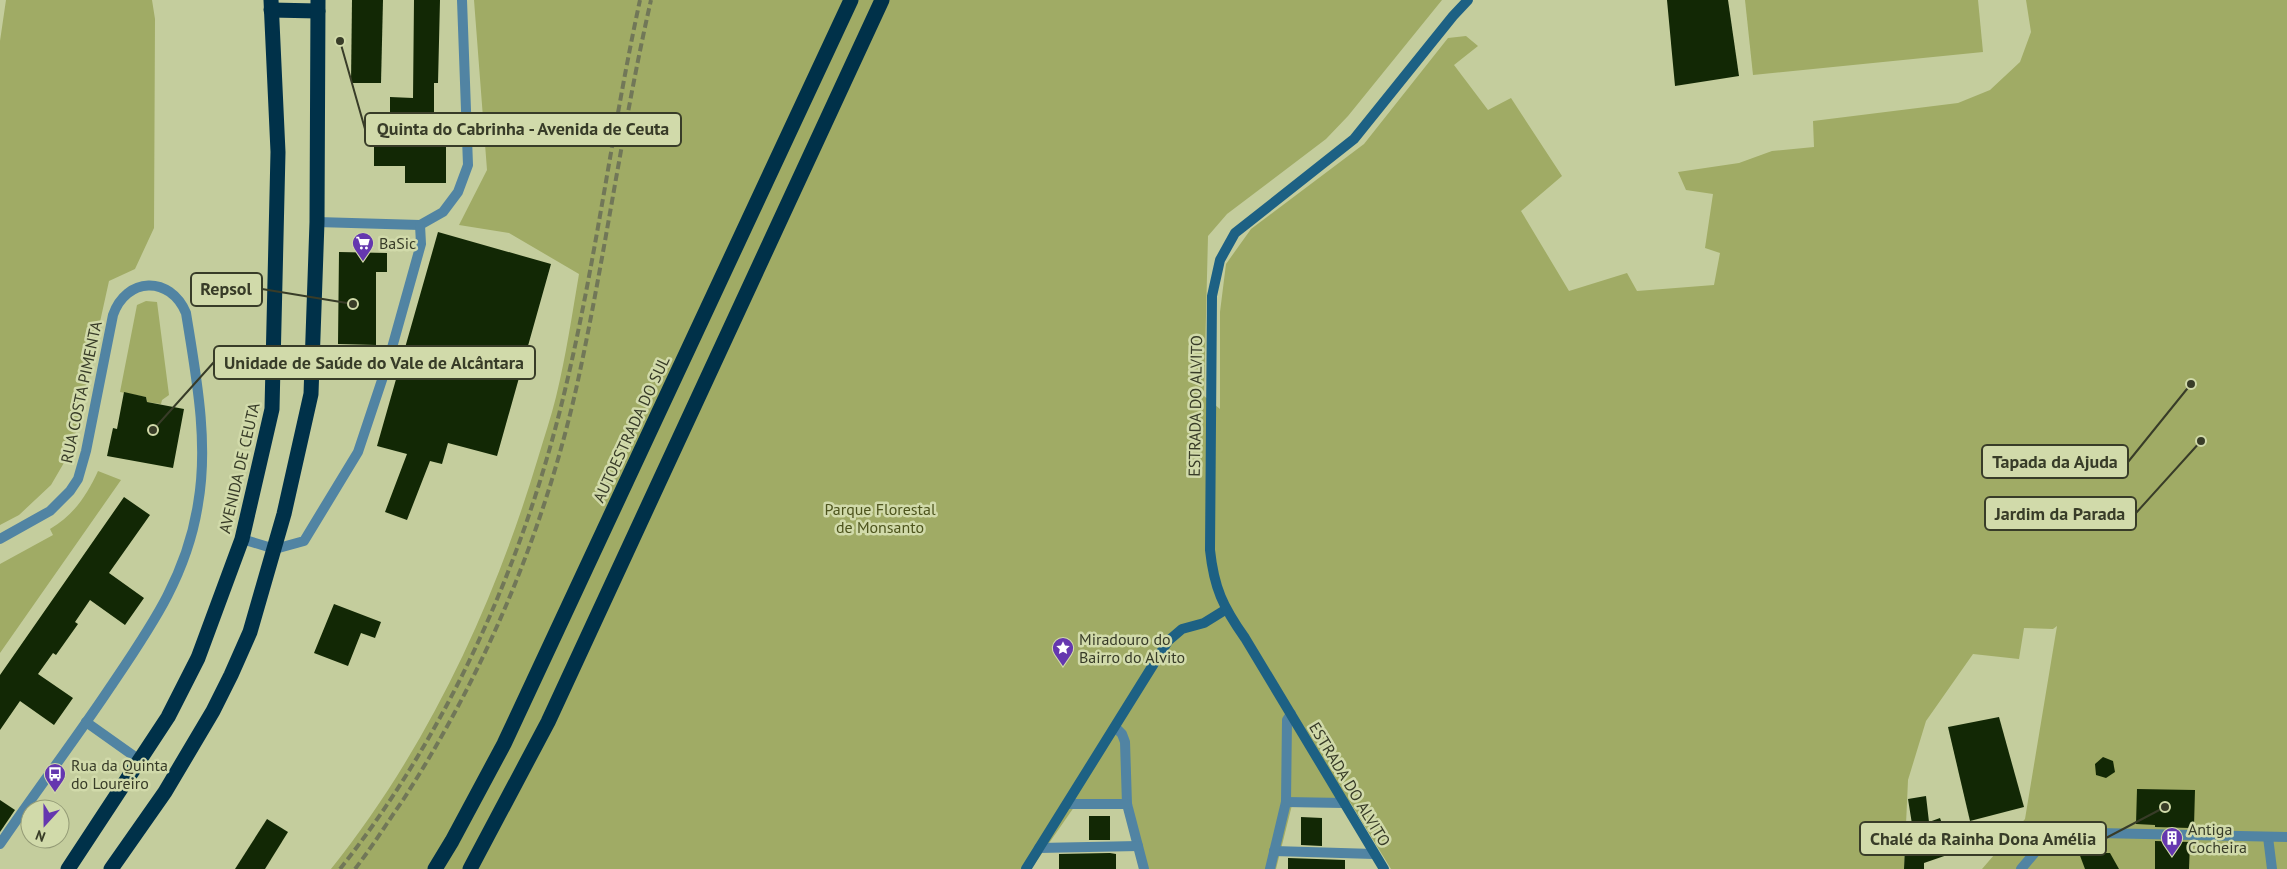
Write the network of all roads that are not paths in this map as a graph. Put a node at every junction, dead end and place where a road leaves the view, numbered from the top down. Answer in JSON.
{"nodes":[{"id":1,"x":462,"y":0,"type":"edge"},
{"id":2,"x":851,"y":0,"type":"edge"},
{"id":3,"x":882,"y":0,"type":"edge"},
{"id":4,"x":1468,"y":0,"type":"edge"},
{"id":5,"x":271,"y":5,"type":"edge"},
{"id":6,"x":318,"y":5,"type":"edge"},
{"id":7,"x":317,"y":222,"type":"junction"},
{"id":8,"x":420,"y":224,"type":"junction"},
{"id":9,"x":0,"y":539,"type":"edge"},
{"id":10,"x":242,"y":539,"type":"junction"},
{"id":11,"x":275,"y":549,"type":"junction"},
{"id":12,"x":1226,"y":610,"type":"junction"},
{"id":13,"x":1291,"y":714,"type":"junction"},
{"id":14,"x":86,"y":722,"type":"junction"},
{"id":15,"x":1115,"y":727,"type":"junction"},
{"id":16,"x":141,"y":760,"type":"junction"},
{"id":17,"x":1286,"y":802,"type":"junction"},
{"id":18,"x":1343,"y":803,"type":"junction"},
{"id":19,"x":1067,"y":804,"type":"junction"},
{"id":20,"x":1126,"y":804,"type":"junction"},
{"id":21,"x":2268,"y":837,"type":"junction"},
{"id":22,"x":2287,"y":837,"type":"edge"},
{"id":23,"x":0,"y":844,"type":"edge"},
{"id":24,"x":1138,"y":846,"type":"junction"},
{"id":25,"x":1040,"y":848,"type":"junction"},
{"id":26,"x":1274,"y":850,"type":"junction"},
{"id":27,"x":1374,"y":854,"type":"junction"},
{"id":28,"x":68,"y":869,"type":"edge"},
{"id":29,"x":111,"y":869,"type":"edge"},
{"id":30,"x":435,"y":869,"type":"edge"},
{"id":31,"x":470,"y":869,"type":"edge"},
{"id":32,"x":1026,"y":869,"type":"edge"},
{"id":33,"x":1144,"y":869,"type":"edge"},
{"id":34,"x":1270,"y":869,"type":"edge"},
{"id":35,"x":1384,"y":869,"type":"edge"},
{"id":36,"x":2021,"y":869,"type":"edge"},
{"id":37,"x":2272,"y":869,"type":"edge"}],
"edges":[{"from":1,"to":8,"type":"street"},
{"from":2,"to":30,"type":"highway","name":"AUTOESTRADA DO SUL"},
{"from":3,"to":31,"type":"highway"},
{"from":4,"to":12,"type":"street","name":"ESTRADA DO ALVITO"},
{"from":5,"to":6,"type":"highway"},
{"from":5,"to":10,"type":"highway","name":"AVENIDA DE CEUTA"},
{"from":6,"to":7,"type":"highway"},
{"from":7,"to":8,"type":"street"},
{"from":7,"to":11,"type":"highway"},
{"from":8,"to":11,"type":"street"},
{"from":9,"to":14,"type":"street","name":"RUA COSTA PIMENTA"},
{"from":10,"to":11,"type":"street"},
{"from":10,"to":16,"type":"highway","name":"AVENIDA DE CEUTA"},
{"from":11,"to":29,"type":"highway"},
{"from":12,"to":13,"type":"street","name":"ESTRADA DO ALVITO"},
{"from":12,"to":15,"type":"street"},
{"from":13,"to":17,"type":"street"},
{"from":13,"to":18,"type":"street","name":"ESTRADA DO ALVITO"},
{"from":14,"to":16,"type":"street"},
{"from":14,"to":23,"type":"street"},
{"from":15,"to":19,"type":"street"},
{"from":15,"to":20,"type":"street"},
{"from":16,"to":28,"type":"highway","name":"AVENIDA DE CEUTA"},
{"from":17,"to":18,"type":"street"},
{"from":17,"to":26,"type":"street"},
{"from":18,"to":27,"type":"street","name":"ESTRADA DO ALVITO"},
{"from":19,"to":20,"type":"street"},
{"from":19,"to":25,"type":"street"},
{"from":20,"to":24,"type":"street"},
{"from":21,"to":22,"type":"street"},
{"from":21,"to":36,"type":"street"},
{"from":21,"to":37,"type":"street"},
{"from":24,"to":25,"type":"street"},
{"from":24,"to":33,"type":"street"},
{"from":25,"to":32,"type":"street"},
{"from":26,"to":27,"type":"street"},
{"from":26,"to":34,"type":"street"},
{"from":27,"to":35,"type":"street","name":"ESTRADA DO ALVITO"}]}
